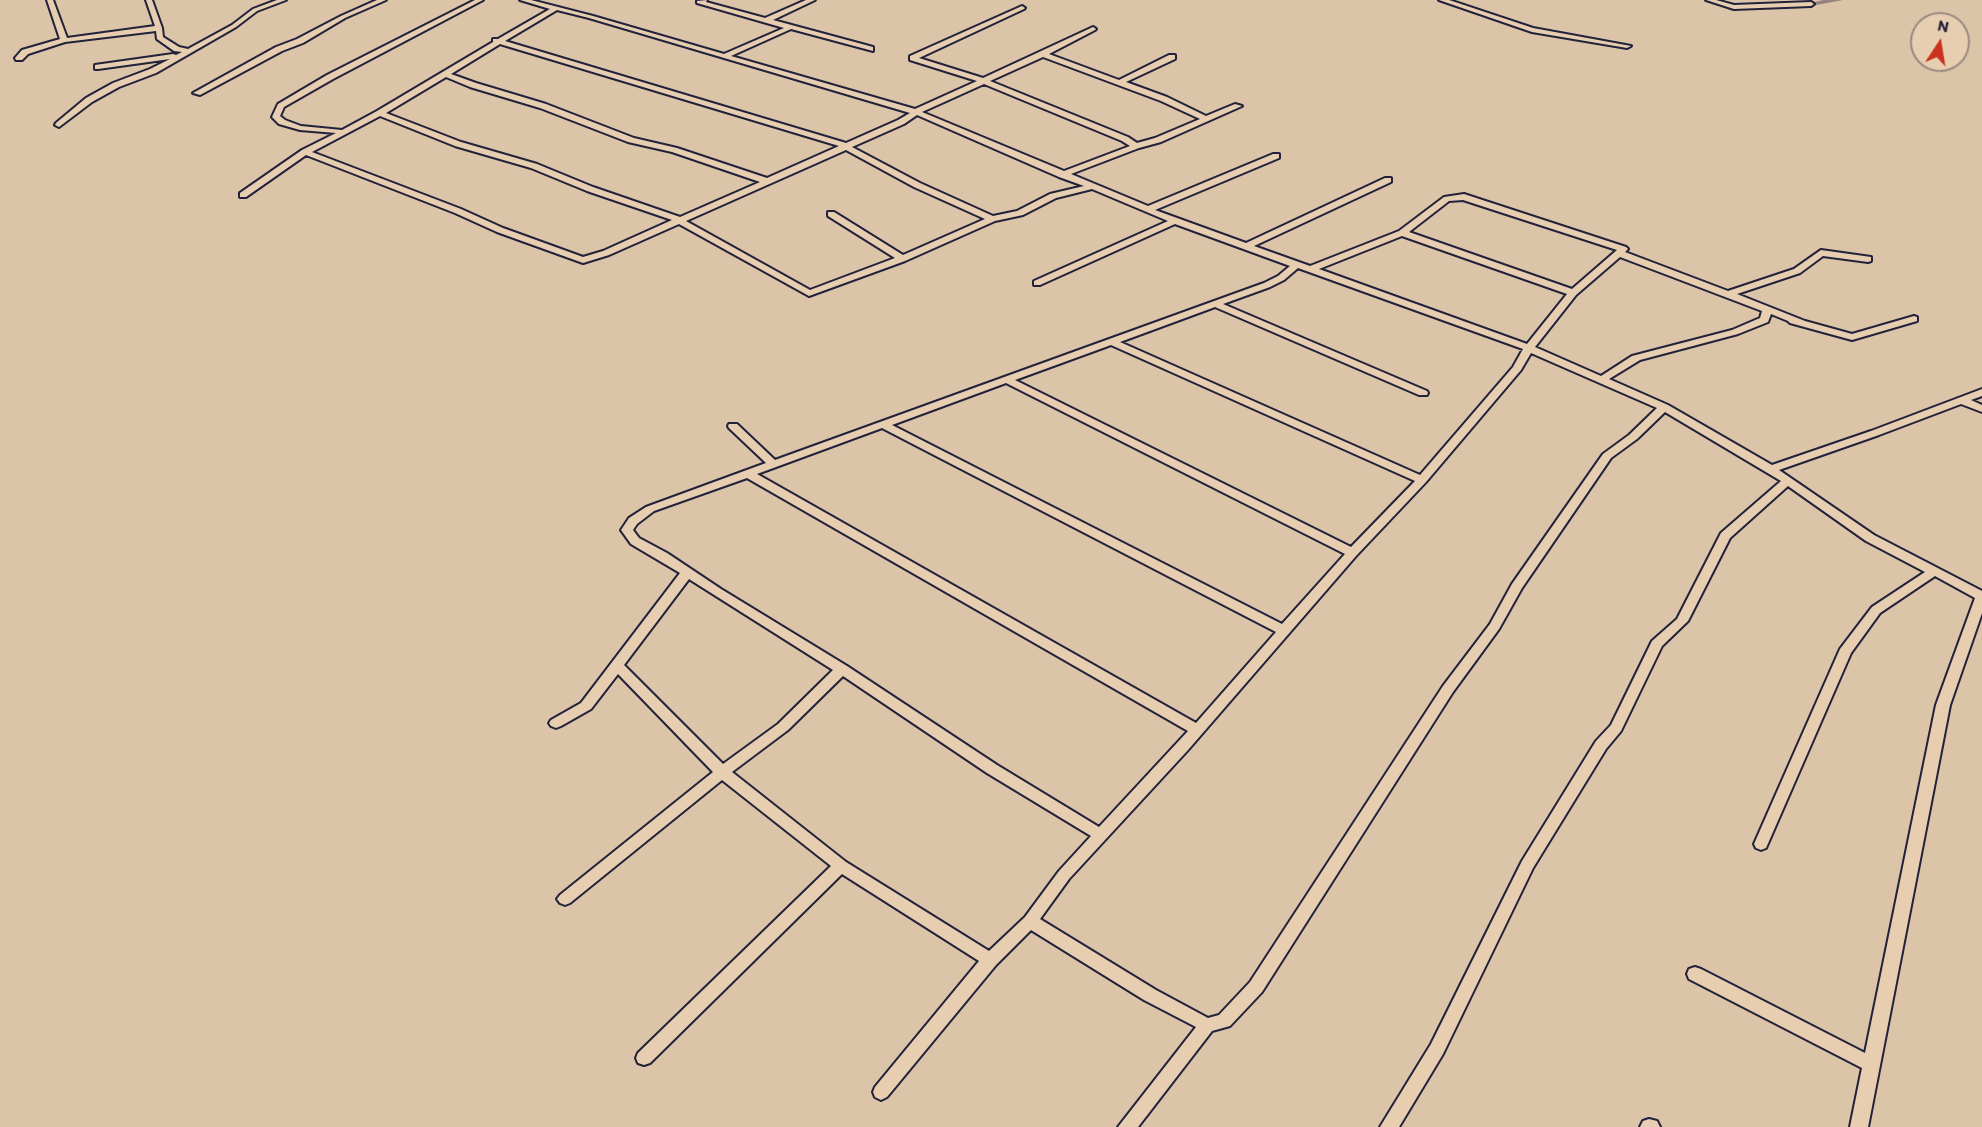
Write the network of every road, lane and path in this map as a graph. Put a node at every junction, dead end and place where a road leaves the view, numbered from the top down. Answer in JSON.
{"nodes":[{"id":1,"x":50,"y":0,"type":"edge"},
{"id":2,"x":149,"y":0,"type":"edge"},
{"id":3,"x":283,"y":0,"type":"edge"},
{"id":4,"x":382,"y":0,"type":"edge"},
{"id":5,"x":480,"y":0,"type":"edge"},
{"id":6,"x":523,"y":0,"type":"edge"},
{"id":7,"x":704,"y":0,"type":"edge"},
{"id":8,"x":812,"y":0,"type":"edge"},
{"id":9,"x":1442,"y":0,"type":"edge"},
{"id":10,"x":1709,"y":0,"type":"edge"},
{"id":11,"x":1811,"y":4,"type":"dead end"},
{"id":12,"x":556,"y":8,"type":"junction"},
{"id":13,"x":1022,"y":8,"type":"dead end"},
{"id":14,"x":767,"y":20,"type":"junction"},
{"id":15,"x":790,"y":27,"type":"junction"},
{"id":16,"x":159,"y":28,"type":"junction"},
{"id":17,"x":1093,"y":29,"type":"dead end"},
{"id":18,"x":64,"y":40,"type":"junction"},
{"id":19,"x":496,"y":41,"type":"junction"},
{"id":20,"x":1627,"y":46,"type":"dead end"},
{"id":21,"x":870,"y":49,"type":"dead end"},
{"id":22,"x":187,"y":52,"type":"junction"},
{"id":23,"x":1043,"y":54,"type":"junction"},
{"id":24,"x":724,"y":56,"type":"junction"},
{"id":25,"x":1172,"y":57,"type":"dead end"},
{"id":26,"x":19,"y":58,"type":"dead end"},
{"id":27,"x":98,"y":67,"type":"dead end"},
{"id":28,"x":446,"y":74,"type":"junction"},
{"id":29,"x":984,"y":81,"type":"junction"},
{"id":30,"x":1118,"y":83,"type":"junction"},
{"id":31,"x":197,"y":93,"type":"dead end"},
{"id":32,"x":1238,"y":106,"type":"dead end"},
{"id":33,"x":916,"y":112,"type":"junction"},
{"id":34,"x":380,"y":113,"type":"junction"},
{"id":35,"x":1206,"y":119,"type":"junction"},
{"id":36,"x":58,"y":125,"type":"dead end"},
{"id":37,"x":342,"y":132,"type":"junction"},
{"id":38,"x":843,"y":146,"type":"junction"},
{"id":39,"x":1136,"y":146,"type":"junction"},
{"id":40,"x":305,"y":152,"type":"junction"},
{"id":41,"x":1276,"y":156,"type":"dead end"},
{"id":42,"x":1062,"y":175,"type":"junction"},
{"id":43,"x":1388,"y":180,"type":"dead end"},
{"id":44,"x":766,"y":181,"type":"junction"},
{"id":45,"x":1090,"y":187,"type":"junction"},
{"id":46,"x":243,"y":195,"type":"dead end"},
{"id":47,"x":1147,"y":210,"type":"junction"},
{"id":48,"x":831,"y":214,"type":"dead end"},
{"id":49,"x":677,"y":219,"type":"junction"},
{"id":50,"x":992,"y":219,"type":"junction"},
{"id":51,"x":1175,"y":221,"type":"junction"},
{"id":52,"x":1402,"y":233,"type":"junction"},
{"id":53,"x":1247,"y":246,"type":"junction"},
{"id":54,"x":1619,"y":254,"type":"junction"},
{"id":55,"x":902,"y":259,"type":"junction"},
{"id":56,"x":1868,"y":260,"type":"dead end"},
{"id":57,"x":1298,"y":264,"type":"junction"},
{"id":58,"x":1312,"y":269,"type":"junction"},
{"id":59,"x":1037,"y":283,"type":"dead end"},
{"id":60,"x":1574,"y":293,"type":"junction"},
{"id":61,"x":1728,"y":294,"type":"junction"},
{"id":62,"x":1215,"y":304,"type":"junction"},
{"id":63,"x":1766,"y":315,"type":"junction"},
{"id":64,"x":1914,"y":319,"type":"dead end"},
{"id":65,"x":1112,"y":342,"type":"junction"},
{"id":66,"x":1529,"y":348,"type":"junction"},
{"id":67,"x":1007,"y":380,"type":"junction"},
{"id":68,"x":1601,"y":380,"type":"junction"},
{"id":69,"x":1982,"y":392,"type":"edge"},
{"id":70,"x":1423,"y":393,"type":"dead end"},
{"id":71,"x":1962,"y":400,"type":"junction"},
{"id":72,"x":1664,"y":407,"type":"junction"},
{"id":73,"x":1982,"y":409,"type":"edge"},
{"id":74,"x":882,"y":424,"type":"junction"},
{"id":75,"x":733,"y":426,"type":"dead end"},
{"id":76,"x":772,"y":463,"type":"junction"},
{"id":77,"x":1772,"y":469,"type":"junction"},
{"id":78,"x":749,"y":474,"type":"junction"},
{"id":79,"x":1422,"y":480,"type":"junction"},
{"id":80,"x":1789,"y":480,"type":"junction"},
{"id":81,"x":1352,"y":553,"type":"junction"},
{"id":82,"x":1933,"y":572,"type":"junction"},
{"id":83,"x":687,"y":573,"type":"junction"},
{"id":84,"x":1982,"y":596,"type":"edge"},
{"id":85,"x":1285,"y":631,"type":"junction"},
{"id":86,"x":617,"y":665,"type":"junction"},
{"id":87,"x":842,"y":669,"type":"junction"},
{"id":88,"x":555,"y":723,"type":"dead end"},
{"id":89,"x":1196,"y":729,"type":"junction"},
{"id":90,"x":722,"y":772,"type":"junction"},
{"id":91,"x":1101,"y":835,"type":"junction"},
{"id":92,"x":1761,"y":844,"type":"dead end"},
{"id":93,"x":841,"y":866,"type":"junction"},
{"id":94,"x":565,"y":899,"type":"dead end"},
{"id":95,"x":1030,"y":921,"type":"junction"},
{"id":96,"x":990,"y":960,"type":"junction"},
{"id":97,"x":1695,"y":974,"type":"dead end"},
{"id":98,"x":1207,"y":1025,"type":"junction"},
{"id":99,"x":644,"y":1058,"type":"dead end"},
{"id":100,"x":1872,"y":1064,"type":"junction"},
{"id":101,"x":881,"y":1092,"type":"dead end"},
{"id":102,"x":1127,"y":1127,"type":"edge"},
{"id":103,"x":1389,"y":1127,"type":"edge"},
{"id":104,"x":1859,"y":1127,"type":"edge"}],
"edges":[{"from":1,"to":18,"type":"street"},
{"from":2,"to":16,"type":"street"},
{"from":3,"to":22,"type":"street"},
{"from":4,"to":31,"type":"street"},
{"from":5,"to":37,"type":"street"},
{"from":6,"to":12,"type":"street"},
{"from":7,"to":14,"type":"street"},
{"from":8,"to":14,"type":"street"},
{"from":9,"to":20,"type":"street"},
{"from":10,"to":11,"type":"street"},
{"from":12,"to":19,"type":"street"},
{"from":12,"to":24,"type":"street"},
{"from":13,"to":29,"type":"street"},
{"from":14,"to":15,"type":"street"},
{"from":15,"to":21,"type":"street"},
{"from":15,"to":24,"type":"street"},
{"from":16,"to":18,"type":"street"},
{"from":16,"to":22,"type":"street"},
{"from":17,"to":23,"type":"street"},
{"from":18,"to":26,"type":"street"},
{"from":19,"to":28,"type":"street"},
{"from":19,"to":38,"type":"street"},
{"from":22,"to":27,"type":"street"},
{"from":22,"to":36,"type":"street"},
{"from":23,"to":29,"type":"street"},
{"from":23,"to":30,"type":"street"},
{"from":24,"to":33,"type":"street"},
{"from":25,"to":30,"type":"street"},
{"from":28,"to":34,"type":"street"},
{"from":28,"to":44,"type":"street"},
{"from":29,"to":33,"type":"street"},
{"from":29,"to":39,"type":"street"},
{"from":30,"to":35,"type":"street"},
{"from":32,"to":35,"type":"street"},
{"from":33,"to":38,"type":"street"},
{"from":33,"to":42,"type":"street"},
{"from":34,"to":37,"type":"street"},
{"from":34,"to":49,"type":"street"},
{"from":35,"to":39,"type":"street"},
{"from":37,"to":40,"type":"street"},
{"from":38,"to":44,"type":"street"},
{"from":38,"to":50,"type":"street"},
{"from":39,"to":42,"type":"street"},
{"from":40,"to":46,"type":"street"},
{"from":40,"to":49,"type":"street"},
{"from":41,"to":47,"type":"street"},
{"from":42,"to":45,"type":"street"},
{"from":43,"to":53,"type":"street"},
{"from":44,"to":49,"type":"street"},
{"from":45,"to":47,"type":"street"},
{"from":45,"to":50,"type":"street"},
{"from":47,"to":51,"type":"street"},
{"from":48,"to":55,"type":"street"},
{"from":49,"to":55,"type":"street"},
{"from":50,"to":55,"type":"street"},
{"from":51,"to":53,"type":"street"},
{"from":51,"to":59,"type":"street"},
{"from":52,"to":54,"type":"street"},
{"from":52,"to":58,"type":"street"},
{"from":52,"to":60,"type":"street"},
{"from":53,"to":57,"type":"street"},
{"from":54,"to":60,"type":"street"},
{"from":54,"to":61,"type":"street"},
{"from":56,"to":61,"type":"street"},
{"from":57,"to":58,"type":"street"},
{"from":57,"to":62,"type":"street"},
{"from":58,"to":66,"type":"street"},
{"from":60,"to":66,"type":"street"},
{"from":61,"to":63,"type":"street"},
{"from":62,"to":65,"type":"street"},
{"from":62,"to":70,"type":"street"},
{"from":63,"to":64,"type":"street"},
{"from":63,"to":68,"type":"street"},
{"from":65,"to":67,"type":"street"},
{"from":65,"to":79,"type":"street"},
{"from":66,"to":68,"type":"street"},
{"from":66,"to":79,"type":"street"},
{"from":67,"to":74,"type":"street"},
{"from":67,"to":81,"type":"street"},
{"from":68,"to":72,"type":"street"},
{"from":69,"to":71,"type":"street"},
{"from":71,"to":73,"type":"street"},
{"from":71,"to":77,"type":"street"},
{"from":72,"to":77,"type":"street"},
{"from":72,"to":98,"type":"street"},
{"from":74,"to":76,"type":"street"},
{"from":74,"to":85,"type":"street"},
{"from":75,"to":76,"type":"street"},
{"from":76,"to":78,"type":"street"},
{"from":77,"to":80,"type":"street"},
{"from":78,"to":83,"type":"street"},
{"from":78,"to":89,"type":"street"},
{"from":79,"to":81,"type":"street"},
{"from":80,"to":82,"type":"street"},
{"from":80,"to":103,"type":"street"},
{"from":81,"to":85,"type":"street"},
{"from":82,"to":84,"type":"street"},
{"from":82,"to":92,"type":"street"},
{"from":83,"to":86,"type":"street"},
{"from":83,"to":87,"type":"street"},
{"from":84,"to":100,"type":"street"},
{"from":85,"to":89,"type":"street"},
{"from":86,"to":88,"type":"street"},
{"from":86,"to":90,"type":"street"},
{"from":87,"to":90,"type":"street"},
{"from":87,"to":91,"type":"street"},
{"from":89,"to":91,"type":"street"},
{"from":90,"to":93,"type":"street"},
{"from":90,"to":94,"type":"street"},
{"from":91,"to":95,"type":"street"},
{"from":93,"to":96,"type":"street"},
{"from":93,"to":99,"type":"street"},
{"from":95,"to":96,"type":"street"},
{"from":95,"to":98,"type":"street"},
{"from":96,"to":101,"type":"street"},
{"from":97,"to":100,"type":"street"},
{"from":98,"to":102,"type":"street"},
{"from":100,"to":104,"type":"street"}]}
